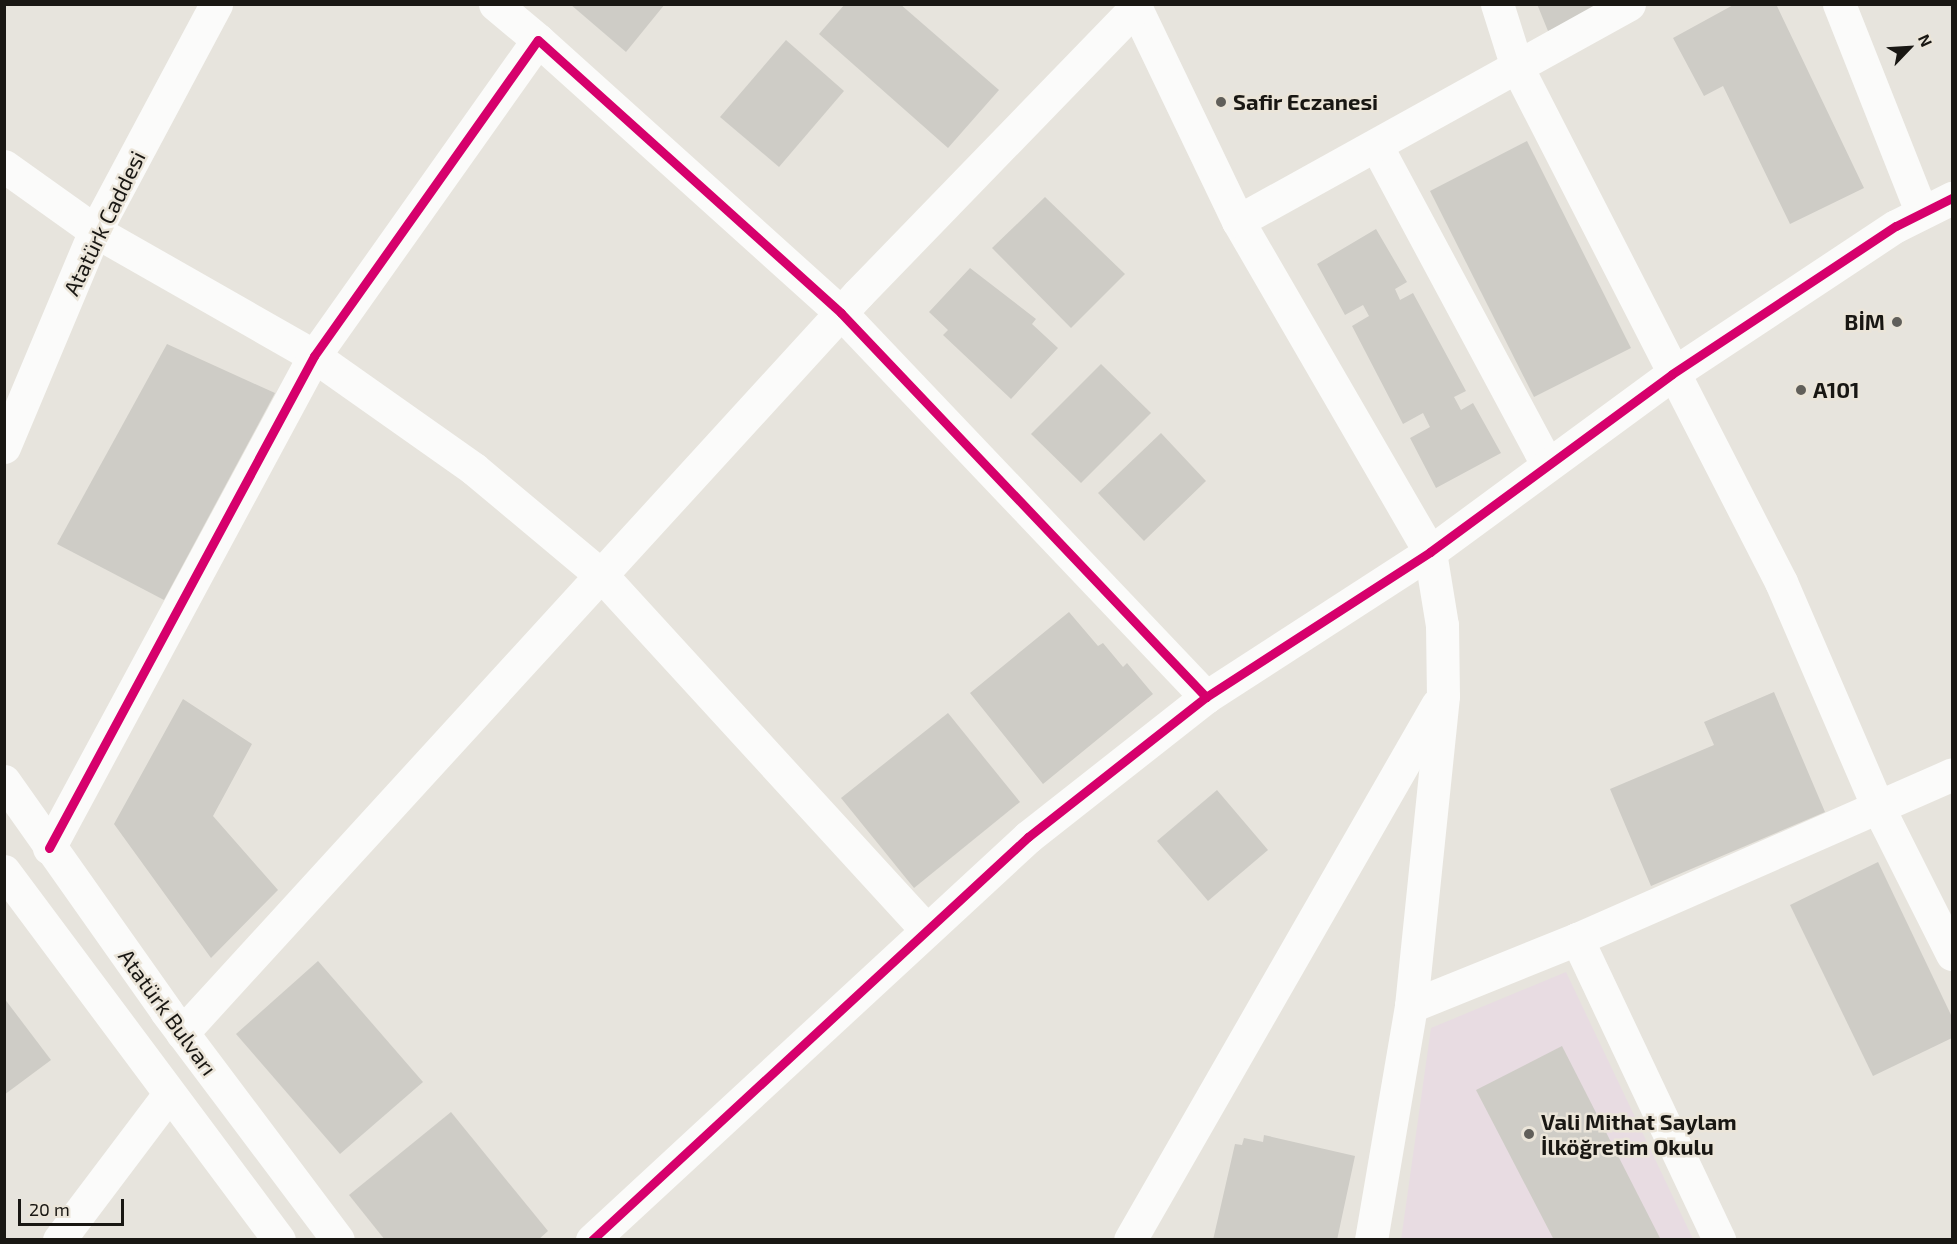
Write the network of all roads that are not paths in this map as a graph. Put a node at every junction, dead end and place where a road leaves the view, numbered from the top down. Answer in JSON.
{"nodes":[{"id":1,"x":216,"y":4,"type":"edge"},
{"id":2,"x":495,"y":4,"type":"edge"},
{"id":3,"x":1497,"y":4,"type":"edge"},
{"id":4,"x":1629,"y":4,"type":"edge"},
{"id":5,"x":1839,"y":4,"type":"edge"},
{"id":6,"x":1134,"y":6,"type":"edge"},
{"id":7,"x":538,"y":40,"type":"junction"},
{"id":8,"x":1517,"y":67,"type":"junction"},
{"id":9,"x":1377,"y":147,"type":"junction"},
{"id":10,"x":4,"y":166,"type":"edge"},
{"id":11,"x":1953,"y":198,"type":"edge"},
{"id":12,"x":1921,"y":211,"type":"junction"},
{"id":13,"x":1238,"y":221,"type":"junction"},
{"id":14,"x":95,"y":231,"type":"junction"},
{"id":15,"x":841,"y":313,"type":"junction"},
{"id":16,"x":314,"y":356,"type":"junction"},
{"id":17,"x":1672,"y":374,"type":"junction"},
{"id":18,"x":4,"y":447,"type":"edge"},
{"id":19,"x":1547,"y":464,"type":"junction"},
{"id":20,"x":1430,"y":552,"type":"junction"},
{"id":21,"x":603,"y":577,"type":"junction"},
{"id":22,"x":1443,"y":696,"type":"junction"},
{"id":23,"x":1206,"y":697,"type":"junction"},
{"id":24,"x":1953,"y":774,"type":"edge"},
{"id":25,"x":4,"y":781,"type":"edge"},
{"id":26,"x":1877,"y":805,"type":"junction"},
{"id":27,"x":49,"y":848,"type":"junction"},
{"id":28,"x":4,"y":871,"type":"edge"},
{"id":29,"x":927,"y":930,"type":"junction"},
{"id":30,"x":1577,"y":939,"type":"junction"},
{"id":31,"x":1953,"y":954,"type":"edge"},
{"id":32,"x":1411,"y":1006,"type":"junction"},
{"id":33,"x":182,"y":1033,"type":"junction"},
{"id":34,"x":169,"y":1094,"type":"junction"},
{"id":35,"x":59,"y":1239,"type":"edge"},
{"id":36,"x":279,"y":1239,"type":"edge"},
{"id":37,"x":338,"y":1239,"type":"edge"},
{"id":38,"x":592,"y":1239,"type":"edge"},
{"id":39,"x":1130,"y":1239,"type":"edge"},
{"id":40,"x":1371,"y":1239,"type":"edge"},
{"id":41,"x":1719,"y":1239,"type":"edge"}],
"edges":[{"from":1,"to":14,"type":"street","name":"Atatürk Caddesi"},
{"from":2,"to":7,"type":"street"},
{"from":3,"to":8,"type":"street"},
{"from":4,"to":8,"type":"street"},
{"from":5,"to":12,"type":"street"},
{"from":6,"to":13,"type":"street"},
{"from":6,"to":15,"type":"street"},
{"from":7,"to":15,"type":"street"},
{"from":7,"to":16,"type":"street"},
{"from":8,"to":9,"type":"street"},
{"from":8,"to":17,"type":"street"},
{"from":9,"to":13,"type":"street"},
{"from":9,"to":19,"type":"street"},
{"from":10,"to":14,"type":"street"},
{"from":11,"to":12,"type":"street"},
{"from":12,"to":17,"type":"street"},
{"from":13,"to":20,"type":"street"},
{"from":14,"to":16,"type":"street"},
{"from":14,"to":18,"type":"street","name":"Atatürk Caddesi"},
{"from":15,"to":21,"type":"street"},
{"from":15,"to":23,"type":"street"},
{"from":16,"to":21,"type":"street"},
{"from":16,"to":27,"type":"street"},
{"from":17,"to":19,"type":"street"},
{"from":17,"to":26,"type":"street"},
{"from":19,"to":20,"type":"street"},
{"from":20,"to":22,"type":"street"},
{"from":20,"to":23,"type":"street"},
{"from":21,"to":29,"type":"street"},
{"from":21,"to":33,"type":"street"},
{"from":22,"to":32,"type":"street"},
{"from":22,"to":39,"type":"street"},
{"from":23,"to":29,"type":"street"},
{"from":24,"to":26,"type":"street"},
{"from":25,"to":27,"type":"street","name":"Atatürk Bulvarı"},
{"from":26,"to":30,"type":"street"},
{"from":26,"to":31,"type":"street"},
{"from":27,"to":33,"type":"street","name":"Atatürk Bulvarı"},
{"from":28,"to":34,"type":"street"},
{"from":29,"to":38,"type":"street"},
{"from":30,"to":32,"type":"street"},
{"from":30,"to":41,"type":"street"},
{"from":32,"to":40,"type":"street"},
{"from":33,"to":37,"type":"street","name":"Atatürk Bulvarı"},
{"from":34,"to":35,"type":"street"},
{"from":34,"to":36,"type":"street"}]}
